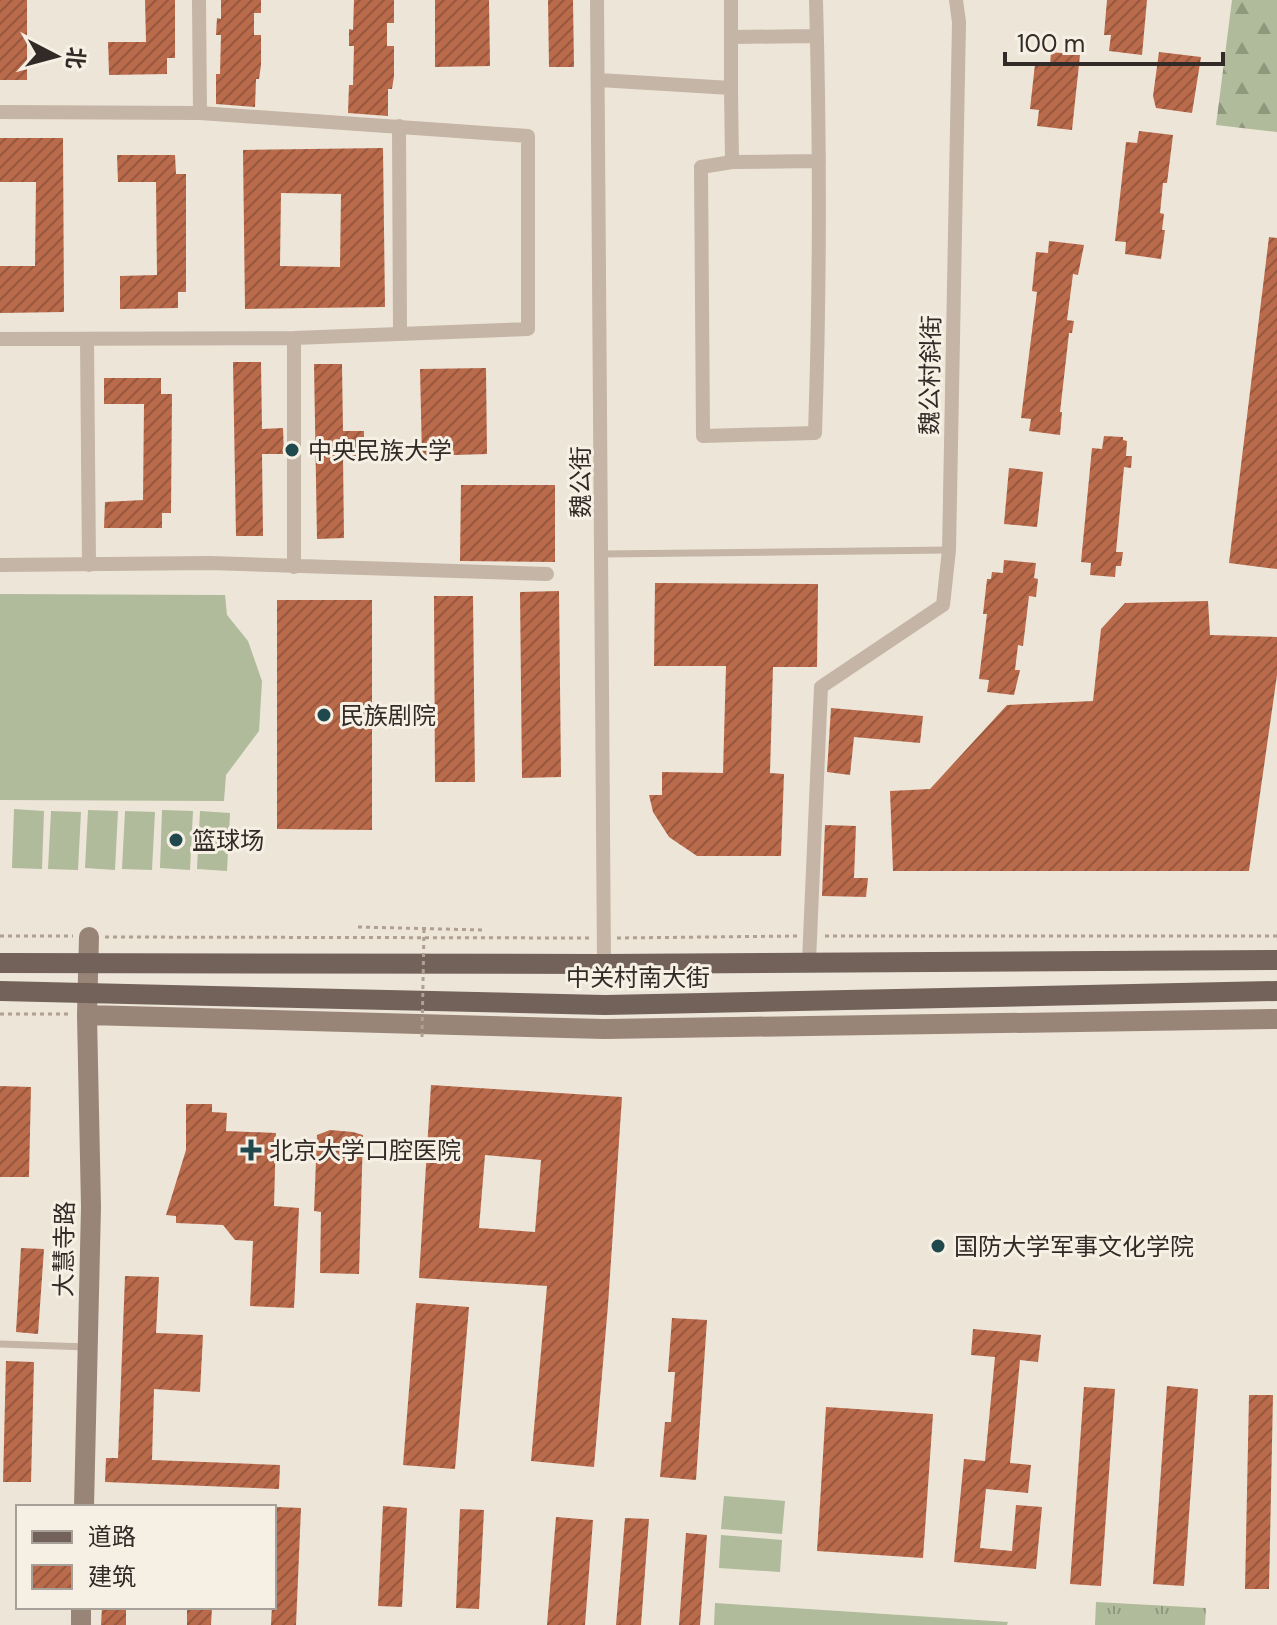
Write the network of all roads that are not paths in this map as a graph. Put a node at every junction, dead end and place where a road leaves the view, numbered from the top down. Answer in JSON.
{"nodes":[{"id":1,"x":199,"y":0,"type":"edge"},
{"id":2,"x":597,"y":0,"type":"edge"},
{"id":3,"x":731,"y":0,"type":"edge"},
{"id":4,"x":816,"y":0,"type":"edge"},
{"id":5,"x":956,"y":0,"type":"edge"},
{"id":6,"x":817,"y":36,"type":"junction"},
{"id":7,"x":732,"y":37,"type":"junction"},
{"id":8,"x":599,"y":80,"type":"junction"},
{"id":9,"x":731,"y":88,"type":"junction"},
{"id":10,"x":0,"y":112,"type":"edge"},
{"id":11,"x":200,"y":113,"type":"junction"},
{"id":12,"x":399,"y":126,"type":"junction"},
{"id":13,"x":819,"y":161,"type":"junction"},
{"id":14,"x":732,"y":162,"type":"junction"},
{"id":15,"x":400,"y":334,"type":"junction"},
{"id":16,"x":294,"y":338,"type":"junction"},
{"id":17,"x":0,"y":339,"type":"edge"},
{"id":18,"x":87,"y":339,"type":"junction"},
{"id":19,"x":949,"y":550,"type":"junction"},
{"id":20,"x":602,"y":554,"type":"junction"},
{"id":21,"x":0,"y":565,"type":"edge"},
{"id":22,"x":89,"y":565,"type":"junction"},
{"id":23,"x":294,"y":567,"type":"junction"},
{"id":24,"x":547,"y":574,"type":"dead end"},
{"id":25,"x":89,"y":937,"type":"road end"},
{"id":26,"x":1277,"y":960,"type":"edge"},
{"id":27,"x":809,"y":961,"type":"junction"},
{"id":28,"x":0,"y":963,"type":"edge"},
{"id":29,"x":88,"y":964,"type":"junction"},
{"id":30,"x":604,"y":964,"type":"junction"},
{"id":31,"x":0,"y":991,"type":"edge"},
{"id":32,"x":87,"y":991,"type":"junction"},
{"id":33,"x":1277,"y":991,"type":"edge"},
{"id":34,"x":87,"y":1015,"type":"junction"},
{"id":35,"x":1277,"y":1019,"type":"edge"},
{"id":36,"x":0,"y":1344,"type":"edge"},
{"id":37,"x":89,"y":1347,"type":"junction"},
{"id":38,"x":84,"y":1505,"type":"edge"}],
"edges":[{"from":1,"to":11,"type":"street"},
{"from":2,"to":8,"type":"street","name":"魏公街"},
{"from":3,"to":7,"type":"street"},
{"from":4,"to":6,"type":"street"},
{"from":5,"to":19,"type":"street","name":"魏公村斜街"},
{"from":6,"to":7,"type":"street"},
{"from":6,"to":13,"type":"street"},
{"from":7,"to":9,"type":"street"},
{"from":8,"to":9,"type":"street"},
{"from":8,"to":20,"type":"street","name":"魏公街"},
{"from":9,"to":14,"type":"street"},
{"from":10,"to":11,"type":"street"},
{"from":11,"to":12,"type":"street"},
{"from":12,"to":15,"type":"street"},
{"from":12,"to":15,"type":"street"},
{"from":13,"to":14,"type":"street"},
{"from":13,"to":14,"type":"street"},
{"from":15,"to":16,"type":"street"},
{"from":16,"to":18,"type":"street"},
{"from":16,"to":23,"type":"street"},
{"from":17,"to":18,"type":"street"},
{"from":18,"to":22,"type":"street"},
{"from":19,"to":20,"type":"lane"},
{"from":19,"to":27,"type":"street","name":"魏公村斜街"},
{"from":20,"to":30,"type":"street","name":"魏公街"},
{"from":21,"to":22,"type":"street"},
{"from":22,"to":23,"type":"street"},
{"from":23,"to":24,"type":"street"},
{"from":25,"to":29,"type":"street","name":"大慧寺路"},
{"from":26,"to":27,"type":"main road","name":"中关村南大街"},
{"from":27,"to":30,"type":"main road","name":"中关村南大街"},
{"from":28,"to":29,"type":"main road","name":"中关村南大街"},
{"from":29,"to":30,"type":"main road","name":"中关村南大街"},
{"from":29,"to":32,"type":"street","name":"大慧寺路"},
{"from":31,"to":32,"type":"main road","name":"中关村南大街"},
{"from":32,"to":33,"type":"main road","name":"中关村南大街"},
{"from":32,"to":34,"type":"street","name":"大慧寺路"},
{"from":34,"to":35,"type":"street"},
{"from":34,"to":37,"type":"street","name":"大慧寺路"},
{"from":36,"to":37,"type":"lane"},
{"from":37,"to":38,"type":"street","name":"大慧寺路"}]}
